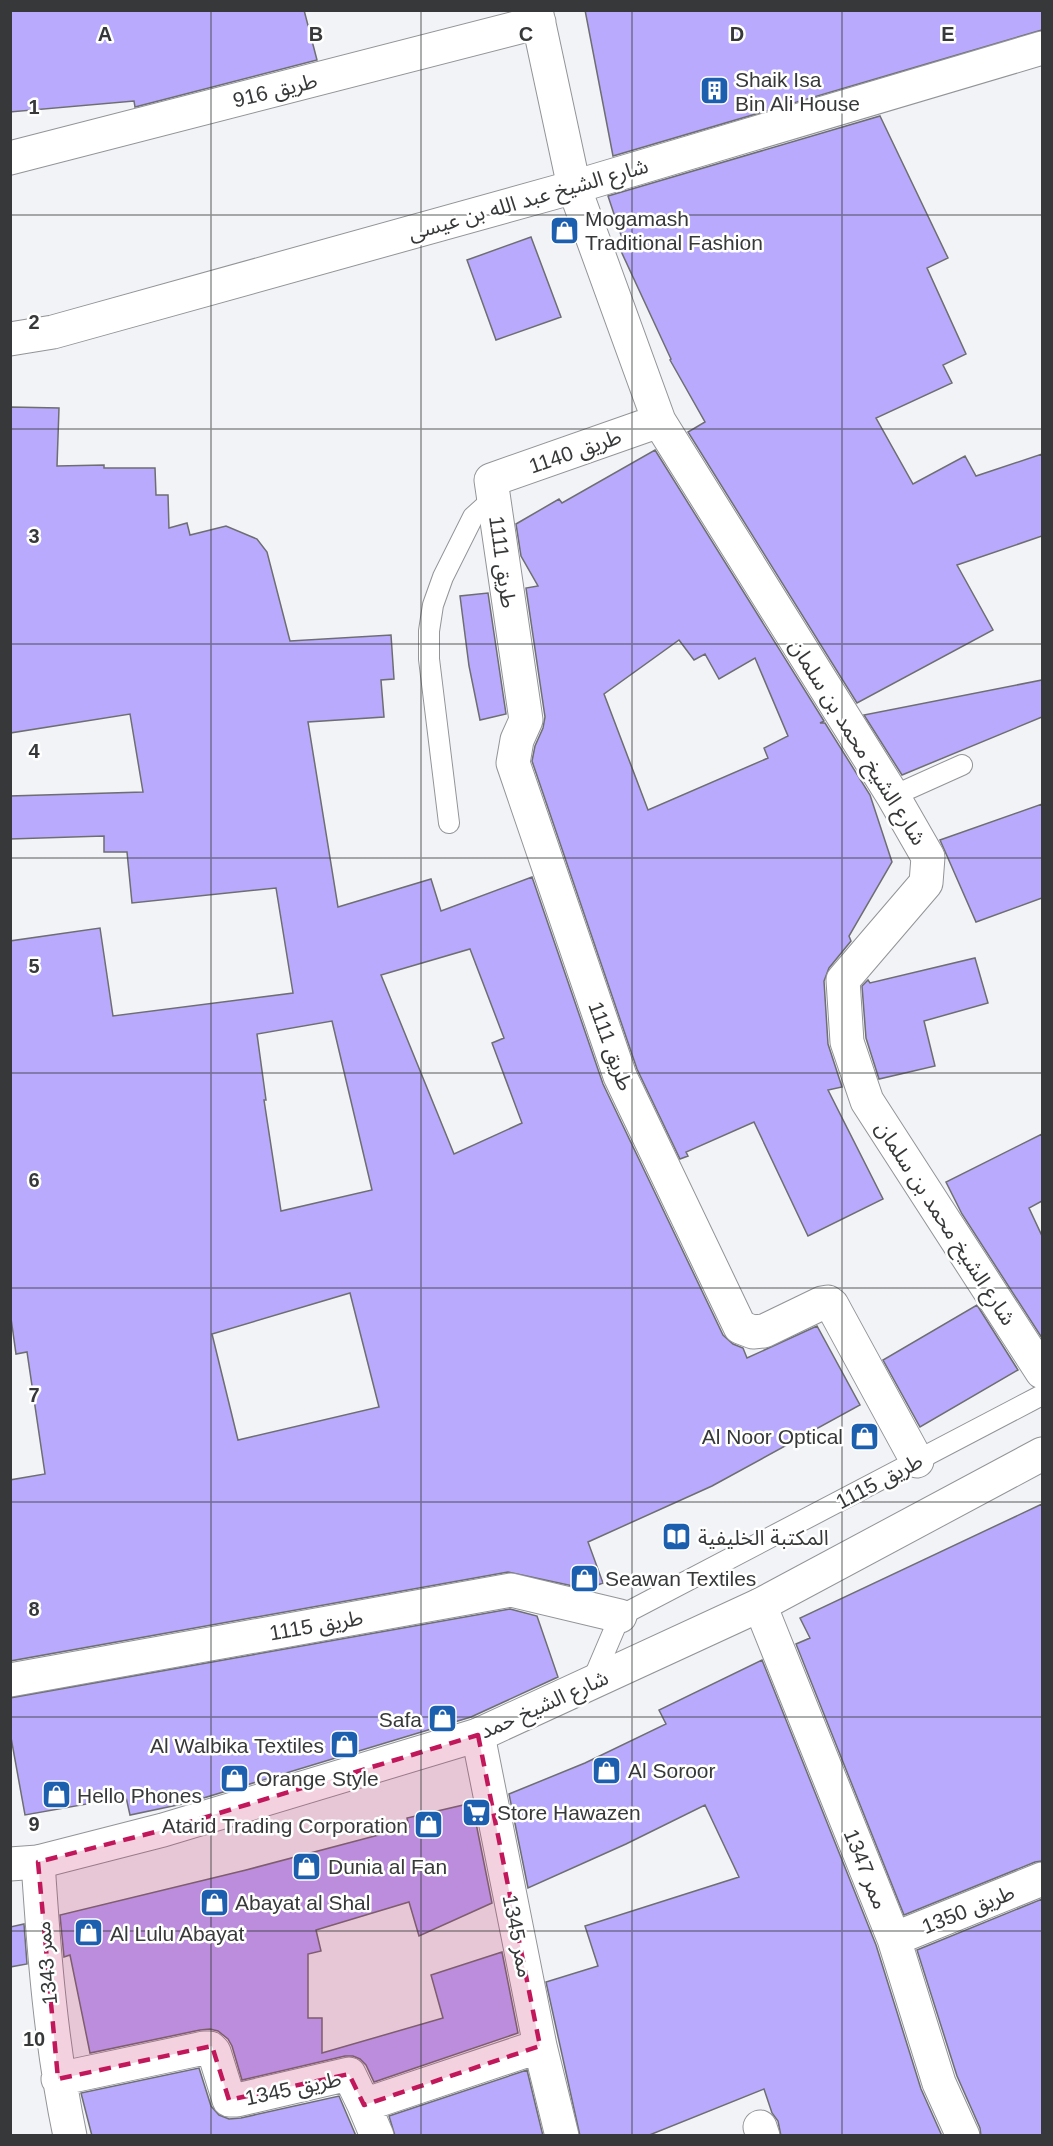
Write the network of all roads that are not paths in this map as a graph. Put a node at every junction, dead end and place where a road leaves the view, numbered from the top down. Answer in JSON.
{"nodes":[{"id":1,"x":538,"y":16,"type":"edge"},
{"id":2,"x":1042,"y":48,"type":"edge"},
{"id":3,"x":10,"y":158,"type":"edge"},
{"id":4,"x":574,"y":187,"type":"junction"},
{"id":5,"x":10,"y":339,"type":"edge"},
{"id":6,"x":659,"y":421,"type":"junction"},
{"id":7,"x":493,"y":489,"type":"junction"},
{"id":8,"x":962,"y":765,"type":"dead end"},
{"id":9,"x":893,"y":796,"type":"junction"},
{"id":10,"x":449,"y":823,"type":"dead end"},
{"id":11,"x":1042,"y":1372,"type":"edge"},
{"id":12,"x":1042,"y":1395,"type":"edge"},
{"id":13,"x":1042,"y":1454,"type":"edge"},
{"id":14,"x":917,"y":1461,"type":"junction"},
{"id":15,"x":760,"y":1605,"type":"junction"},
{"id":16,"x":620,"y":1616,"type":"junction"},
{"id":17,"x":10,"y":1680,"type":"edge"},
{"id":18,"x":591,"y":1684,"type":"junction"},
{"id":19,"x":478,"y":1735,"type":"junction"},
{"id":20,"x":24,"y":1863,"type":"edge"},
{"id":21,"x":1042,"y":1879,"type":"edge"},
{"id":22,"x":894,"y":1940,"type":"junction"},
{"id":23,"x":540,"y":2046,"type":"junction"},
{"id":24,"x":58,"y":2079,"type":"junction"},
{"id":25,"x":364,"y":2105,"type":"junction"},
{"id":26,"x":70,"y":2136,"type":"edge"},
{"id":27,"x":377,"y":2136,"type":"edge"},
{"id":28,"x":562,"y":2136,"type":"edge"},
{"id":29,"x":963,"y":2136,"type":"edge"}],
"edges":[{"from":1,"to":3,"type":"street","name":"طريق 916"},
{"from":1,"to":4,"type":"street","name":"طريق 916"},
{"from":2,"to":4,"type":"street","name":"شارع الشيخ عبد الله بن عيسى"},
{"from":4,"to":5,"type":"street","name":"شارع الشيخ عبد الله بن عيسى"},
{"from":4,"to":6,"type":"street","name":"شارع الشيخ محمد بن سلمان"},
{"from":6,"to":7,"type":"street","name":"طريق 1140"},
{"from":6,"to":9,"type":"street","name":"شارع الشيخ محمد بن سلمان"},
{"from":7,"to":10,"type":"lane"},
{"from":7,"to":14,"type":"street","name":"طريق 1111"},
{"from":8,"to":9,"type":"lane"},
{"from":9,"to":11,"type":"street","name":"شارع الشيخ محمد بن سلمان"},
{"from":12,"to":14,"type":"lane","name":"طريق 1115"},
{"from":13,"to":15,"type":"street","name":"شارع الشيخ حمد"},
{"from":14,"to":16,"type":"lane","name":"طريق 1115"},
{"from":15,"to":18,"type":"street","name":"شارع الشيخ حمد"},
{"from":15,"to":22,"type":"street","name":"ممر 1347"},
{"from":16,"to":17,"type":"street","name":"طريق 1115"},
{"from":16,"to":18,"type":"lane"},
{"from":18,"to":19,"type":"street","name":"شارع الشيخ حمد"},
{"from":19,"to":20,"type":"street","name":"شارع الشيخ حمد"},
{"from":19,"to":23,"type":"street","name":"ممر 1345"},
{"from":20,"to":24,"type":"street","name":"ممر 1343"},
{"from":21,"to":22,"type":"street","name":"طريق 1350"},
{"from":22,"to":29,"type":"street","name":"ممر 1347"},
{"from":23,"to":25,"type":"street","name":"طريق 1345"},
{"from":23,"to":28,"type":"street","name":"ممر 1345"},
{"from":24,"to":25,"type":"street","name":"طريق 1345"},
{"from":24,"to":26,"type":"street","name":"ممر 1343"},
{"from":25,"to":27,"type":"street"}]}
